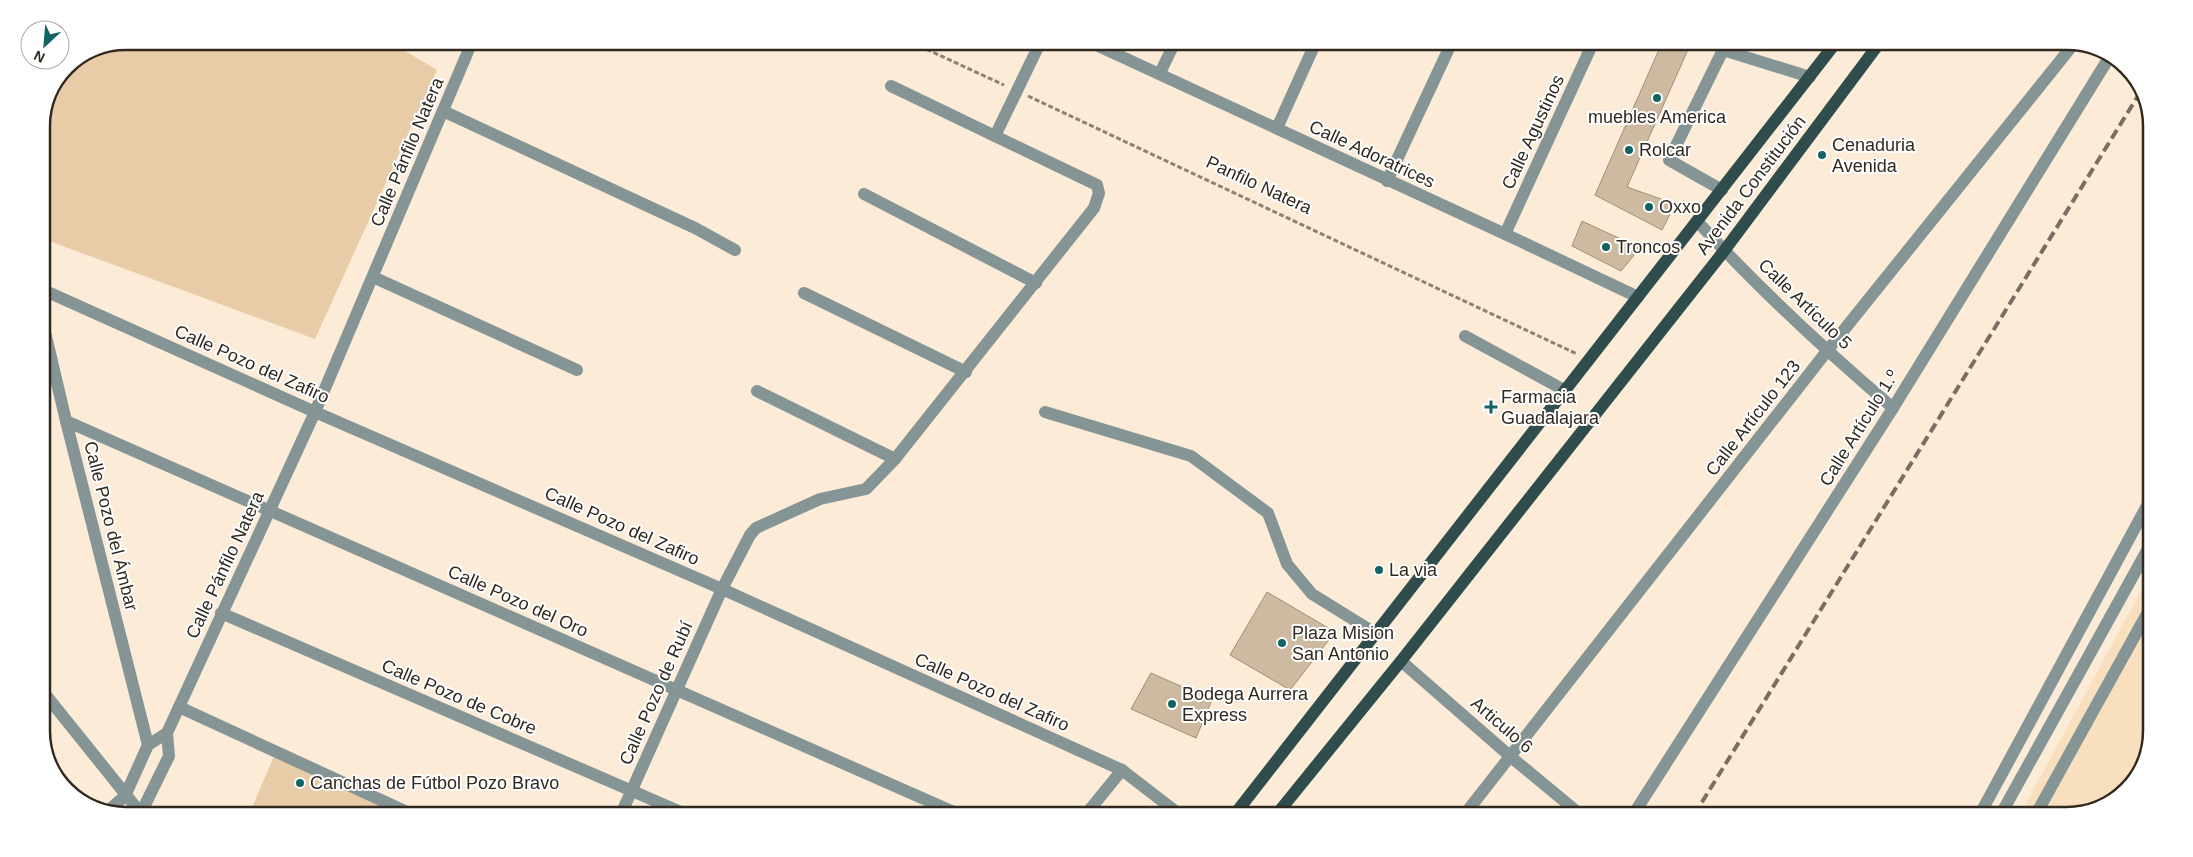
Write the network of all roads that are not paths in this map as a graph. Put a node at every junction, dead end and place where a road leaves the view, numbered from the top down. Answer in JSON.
{"nodes":[{"id":1,"x":469,"y":50,"type":"edge"},
{"id":2,"x":1036,"y":50,"type":"edge"},
{"id":3,"x":1106,"y":50,"type":"edge"},
{"id":4,"x":1171,"y":50,"type":"edge"},
{"id":5,"x":1312,"y":50,"type":"edge"},
{"id":6,"x":1448,"y":50,"type":"edge"},
{"id":7,"x":1590,"y":50,"type":"edge"},
{"id":8,"x":1830,"y":50,"type":"edge"},
{"id":9,"x":1874,"y":50,"type":"edge"},
{"id":10,"x":2069,"y":50,"type":"edge"},
{"id":11,"x":2107,"y":62,"type":"edge"},
{"id":12,"x":1160,"y":73,"type":"junction"},
{"id":13,"x":1810,"y":77,"type":"junction"},
{"id":14,"x":892,"y":86,"type":"dead end"},
{"id":15,"x":443,"y":111,"type":"junction"},
{"id":16,"x":1277,"y":128,"type":"junction"},
{"id":17,"x":995,"y":136,"type":"junction"},
{"id":18,"x":1387,"y":180,"type":"junction"},
{"id":19,"x":1722,"y":190,"type":"junction"},
{"id":20,"x":864,"y":194,"type":"dead end"},
{"id":21,"x":1697,"y":221,"type":"junction"},
{"id":22,"x":1505,"y":234,"type":"junction"},
{"id":23,"x":735,"y":250,"type":"dead end"},
{"id":24,"x":1724,"y":251,"type":"junction"},
{"id":25,"x":374,"y":277,"type":"junction"},
{"id":26,"x":1036,"y":283,"type":"junction"},
{"id":27,"x":804,"y":292,"type":"dead end"},
{"id":28,"x":50,"y":293,"type":"edge"},
{"id":29,"x":1638,"y":298,"type":"junction"},
{"id":30,"x":1465,"y":336,"type":"dead end"},
{"id":31,"x":1827,"y":351,"type":"junction"},
{"id":32,"x":50,"y":353,"type":"edge"},
{"id":33,"x":577,"y":370,"type":"dead end"},
{"id":34,"x":966,"y":372,"type":"junction"},
{"id":35,"x":1564,"y":390,"type":"junction"},
{"id":36,"x":757,"y":391,"type":"dead end"},
{"id":37,"x":1893,"y":408,"type":"junction"},
{"id":38,"x":315,"y":412,"type":"junction"},
{"id":39,"x":1045,"y":412,"type":"dead end"},
{"id":40,"x":66,"y":421,"type":"junction"},
{"id":41,"x":895,"y":459,"type":"junction"},
{"id":42,"x":271,"y":512,"type":"junction"},
{"id":43,"x":2143,"y":513,"type":"edge"},
{"id":44,"x":2143,"y":558,"type":"edge"},
{"id":45,"x":722,"y":589,"type":"junction"},
{"id":46,"x":221,"y":613,"type":"junction"},
{"id":47,"x":2143,"y":621,"type":"edge"},
{"id":48,"x":1375,"y":633,"type":"junction"},
{"id":49,"x":1401,"y":661,"type":"junction"},
{"id":50,"x":676,"y":690,"type":"junction"},
{"id":51,"x":50,"y":699,"type":"edge"},
{"id":52,"x":178,"y":707,"type":"junction"},
{"id":53,"x":167,"y":733,"type":"junction"},
{"id":54,"x":148,"y":745,"type":"junction"},
{"id":55,"x":169,"y":756,"type":"junction"},
{"id":56,"x":1511,"y":757,"type":"junction"},
{"id":57,"x":1122,"y":770,"type":"junction"},
{"id":58,"x":632,"y":790,"type":"junction"},
{"id":59,"x":125,"y":796,"type":"junction"},
{"id":60,"x":113,"y":806,"type":"edge"},
{"id":61,"x":137,"y":807,"type":"edge"},
{"id":62,"x":143,"y":807,"type":"edge"},
{"id":63,"x":396,"y":807,"type":"edge"},
{"id":64,"x":624,"y":807,"type":"edge"},
{"id":65,"x":671,"y":807,"type":"edge"},
{"id":66,"x":942,"y":807,"type":"edge"},
{"id":67,"x":1093,"y":807,"type":"edge"},
{"id":68,"x":1170,"y":807,"type":"edge"},
{"id":69,"x":1239,"y":807,"type":"edge"},
{"id":70,"x":1283,"y":807,"type":"edge"},
{"id":71,"x":1471,"y":807,"type":"edge"},
{"id":72,"x":1571,"y":807,"type":"edge"},
{"id":73,"x":1638,"y":807,"type":"edge"},
{"id":74,"x":1984,"y":807,"type":"edge"},
{"id":75,"x":2005,"y":807,"type":"edge"},
{"id":76,"x":2039,"y":807,"type":"edge"}],
"edges":[{"from":1,"to":15,"type":"street","name":"Calle Pánfilo Natera"},
{"from":2,"to":17,"type":"street"},
{"from":3,"to":12,"type":"street","name":"Calle Adoratrices"},
{"from":4,"to":12,"type":"street"},
{"from":5,"to":16,"type":"street"},
{"from":6,"to":18,"type":"street"},
{"from":7,"to":22,"type":"street","name":"Calle Agustinos"},
{"from":8,"to":13,"type":"main road","name":"Avenida Constitución"},
{"from":9,"to":24,"type":"main road","name":"Avenida Constitución"},
{"from":10,"to":31,"type":"street","name":"Calle Artículo 123"},
{"from":11,"to":37,"type":"street","name":"Calle Artículo 1.º"},
{"from":12,"to":16,"type":"street","name":"Calle Adoratrices"},
{"from":13,"to":19,"type":"main road","name":"Avenida Constitución"},
{"from":13,"to":19,"type":"street"},
{"from":14,"to":17,"type":"street"},
{"from":15,"to":23,"type":"street"},
{"from":15,"to":25,"type":"street","name":"Calle Pánfilo Natera"},
{"from":16,"to":18,"type":"street","name":"Calle Adoratrices"},
{"from":17,"to":26,"type":"street","name":"Calle Pozo de Rubí"},
{"from":18,"to":22,"type":"street","name":"Calle Adoratrices"},
{"from":19,"to":21,"type":"main road","name":"Avenida Constitución"},
{"from":20,"to":26,"type":"street"},
{"from":21,"to":24,"type":"street","name":"Calle Artículo 5"},
{"from":21,"to":29,"type":"main road","name":"Avenida Constitución"},
{"from":22,"to":29,"type":"street","name":"Calle Adoratrices"},
{"from":24,"to":31,"type":"street","name":"Calle Artículo 5"},
{"from":24,"to":49,"type":"main road","name":"Avenida Constitución"},
{"from":25,"to":33,"type":"street"},
{"from":25,"to":38,"type":"street","name":"Calle Pánfilo Natera"},
{"from":26,"to":34,"type":"street","name":"Calle Pozo de Rubí"},
{"from":27,"to":34,"type":"street"},
{"from":28,"to":38,"type":"street","name":"Calle Pozo del Zafiro"},
{"from":29,"to":35,"type":"main road","name":"Avenida Constitución"},
{"from":30,"to":35,"type":"street"},
{"from":31,"to":37,"type":"street","name":"Calle Artículo 5"},
{"from":31,"to":56,"type":"street","name":"Calle Artículo 123"},
{"from":32,"to":40,"type":"street","name":"Calle Pozo del Ámbar"},
{"from":34,"to":41,"type":"street","name":"Calle Pozo de Rubí"},
{"from":35,"to":48,"type":"main road","name":"Avenida Constitución"},
{"from":36,"to":41,"type":"street"},
{"from":37,"to":73,"type":"street","name":"Calle Artículo 1.º"},
{"from":38,"to":42,"type":"street","name":"Calle Pánfilo Natera"},
{"from":38,"to":45,"type":"street","name":"Calle Pozo del Zafiro"},
{"from":39,"to":48,"type":"street"},
{"from":40,"to":42,"type":"street","name":"Calle Pozo del Oro"},
{"from":40,"to":54,"type":"street","name":"Calle Pozo del Ámbar"},
{"from":41,"to":45,"type":"street","name":"Calle Pozo de Rubí"},
{"from":42,"to":46,"type":"street","name":"Calle Pánfilo Natera"},
{"from":42,"to":50,"type":"street","name":"Calle Pozo del Oro"},
{"from":43,"to":74,"type":"street"},
{"from":44,"to":75,"type":"street"},
{"from":45,"to":50,"type":"street","name":"Calle Pozo de Rubí"},
{"from":45,"to":57,"type":"street","name":"Calle Pozo del Zafiro"},
{"from":46,"to":52,"type":"street","name":"Calle Pánfilo Natera"},
{"from":46,"to":58,"type":"street","name":"Calle Pozo de Cobre"},
{"from":47,"to":76,"type":"street"},
{"from":48,"to":69,"type":"main road","name":"Avenida Constitución"},
{"from":49,"to":56,"type":"street","name":"Articulo 6"},
{"from":49,"to":70,"type":"main road","name":"Avenida Constitución"},
{"from":50,"to":58,"type":"street","name":"Calle Pozo de Rubí"},
{"from":50,"to":66,"type":"street","name":"Calle Pozo del Oro"},
{"from":51,"to":59,"type":"street"},
{"from":52,"to":53,"type":"street","name":"Calle Pánfilo Natera"},
{"from":52,"to":63,"type":"street"},
{"from":53,"to":54,"type":"street"},
{"from":53,"to":55,"type":"street","name":"Calle Pánfilo Natera"},
{"from":54,"to":55,"type":"street"},
{"from":54,"to":59,"type":"street"},
{"from":55,"to":62,"type":"street"},
{"from":56,"to":71,"type":"street","name":"Calle Artículo 123"},
{"from":56,"to":72,"type":"street","name":"Articulo 6"},
{"from":57,"to":67,"type":"street"},
{"from":57,"to":68,"type":"street","name":"Calle Pozo del Zafiro"},
{"from":58,"to":64,"type":"street","name":"Calle Pozo de Rubí"},
{"from":58,"to":65,"type":"street","name":"Calle Pozo de Cobre"},
{"from":59,"to":60,"type":"street"},
{"from":59,"to":61,"type":"street"}]}
